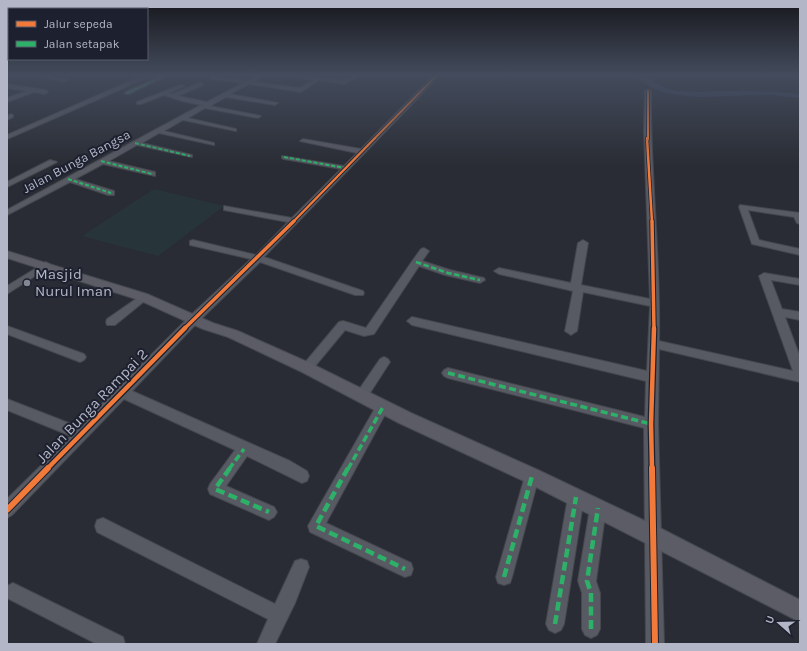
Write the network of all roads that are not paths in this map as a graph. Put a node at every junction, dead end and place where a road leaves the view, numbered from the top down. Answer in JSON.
{"nodes":[{"id":1,"x":79,"y":105,"type":"edge"},
{"id":2,"x":205,"y":105,"type":"edge"},
{"id":3,"x":207,"y":105,"type":"edge"},
{"id":4,"x":406,"y":105,"type":"edge"},
{"id":5,"x":647,"y":105,"type":"edge"},
{"id":6,"x":258,"y":116,"type":"dead end"},
{"id":7,"x":182,"y":118,"type":"junction"},
{"id":8,"x":234,"y":130,"type":"dead end"},
{"id":9,"x":158,"y":131,"type":"junction"},
{"id":10,"x":7,"y":137,"type":"edge"},
{"id":11,"x":303,"y":141,"type":"dead end"},
{"id":12,"x":135,"y":143,"type":"junction"},
{"id":13,"x":212,"y":144,"type":"dead end"},
{"id":14,"x":360,"y":151,"type":"junction"},
{"id":15,"x":190,"y":156,"type":"dead end"},
{"id":16,"x":284,"y":157,"type":"dead end"},
{"id":17,"x":101,"y":161,"type":"junction"},
{"id":18,"x":53,"y":162,"type":"dead end"},
{"id":19,"x":345,"y":168,"type":"junction"},
{"id":20,"x":152,"y":174,"type":"dead end"},
{"id":21,"x":68,"y":179,"type":"junction"},
{"id":22,"x":7,"y":185,"type":"edge"},
{"id":23,"x":112,"y":193,"type":"dead end"},
{"id":24,"x":227,"y":208,"type":"dead end"},
{"id":25,"x":7,"y":212,"type":"edge"},
{"id":26,"x":800,"y":221,"type":"edge"},
{"id":27,"x":294,"y":222,"type":"junction"},
{"id":28,"x":193,"y":243,"type":"dead end"},
{"id":29,"x":583,"y":243,"type":"dead end"},
{"id":30,"x":424,"y":251,"type":"dead end"},
{"id":31,"x":800,"y":252,"type":"edge"},
{"id":32,"x":7,"y":254,"type":"edge"},
{"id":33,"x":258,"y":258,"type":"junction"},
{"id":34,"x":416,"y":262,"type":"junction"},
{"id":35,"x":46,"y":266,"type":"junction"},
{"id":36,"x":499,"y":271,"type":"dead end"},
{"id":37,"x":480,"y":280,"type":"dead end"},
{"id":38,"x":800,"y":282,"type":"edge"},
{"id":39,"x":577,"y":288,"type":"junction"},
{"id":40,"x":7,"y":291,"type":"edge"},
{"id":41,"x":359,"y":293,"type":"dead end"},
{"id":42,"x":143,"y":297,"type":"junction"},
{"id":43,"x":655,"y":304,"type":"junction"},
{"id":44,"x":776,"y":312,"type":"junction"},
{"id":45,"x":800,"y":316,"type":"edge"},
{"id":46,"x":194,"y":319,"type":"junction"},
{"id":47,"x":412,"y":321,"type":"dead end"},
{"id":48,"x":111,"y":322,"type":"dead end"},
{"id":49,"x":7,"y":330,"type":"edge"},
{"id":50,"x":571,"y":331,"type":"dead end"},
{"id":51,"x":654,"y":344,"type":"junction"},
{"id":52,"x":80,"y":357,"type":"dead end"},
{"id":53,"x":384,"y":362,"type":"dead end"},
{"id":54,"x":307,"y":368,"type":"junction"},
{"id":55,"x":448,"y":373,"type":"dead end"},
{"id":56,"x":800,"y":373,"type":"edge"},
{"id":57,"x":651,"y":377,"type":"junction"},
{"id":58,"x":800,"y":377,"type":"edge"},
{"id":59,"x":122,"y":392,"type":"junction"},
{"id":60,"x":362,"y":395,"type":"junction"},
{"id":61,"x":7,"y":404,"type":"edge"},
{"id":62,"x":383,"y":407,"type":"junction"},
{"id":63,"x":651,"y":424,"type":"junction"},
{"id":64,"x":82,"y":434,"type":"junction"},
{"id":65,"x":244,"y":449,"type":"junction"},
{"id":66,"x":302,"y":476,"type":"dead end"},
{"id":67,"x":532,"y":476,"type":"junction"},
{"id":68,"x":576,"y":497,"type":"junction"},
{"id":69,"x":598,"y":508,"type":"junction"},
{"id":70,"x":7,"y":510,"type":"edge"},
{"id":71,"x":269,"y":512,"type":"dead end"},
{"id":72,"x":102,"y":526,"type":"dead end"},
{"id":73,"x":652,"y":535,"type":"junction"},
{"id":74,"x":301,"y":567,"type":"dead end"},
{"id":75,"x":405,"y":569,"type":"dead end"},
{"id":76,"x":504,"y":577,"type":"dead end"},
{"id":77,"x":13,"y":592,"type":"dead end"},
{"id":78,"x":800,"y":611,"type":"edge"},
{"id":79,"x":279,"y":615,"type":"junction"},
{"id":80,"x":555,"y":624,"type":"dead end"},
{"id":81,"x":591,"y":629,"type":"dead end"},
{"id":82,"x":116,"y":644,"type":"edge"},
{"id":83,"x":266,"y":644,"type":"edge"},
{"id":84,"x":655,"y":644,"type":"edge"}],
"edges":[{"from":1,"to":10,"type":"street"},
{"from":2,"to":7,"type":"street","name":"Jalan Bunga Bangsa"},
{"from":3,"to":6,"type":"street"},
{"from":4,"to":14,"type":"street","name":"Jalan Bunga Rampai 2"},
{"from":5,"to":43,"type":"street"},
{"from":7,"to":8,"type":"street"},
{"from":7,"to":9,"type":"street","name":"Jalan Bunga Bangsa"},
{"from":9,"to":12,"type":"street","name":"Jalan Bunga Bangsa"},
{"from":9,"to":13,"type":"street"},
{"from":11,"to":14,"type":"street"},
{"from":12,"to":15,"type":"street"},
{"from":12,"to":17,"type":"street","name":"Jalan Bunga Bangsa"},
{"from":14,"to":19,"type":"street","name":"Jalan Bunga Rampai 2"},
{"from":16,"to":19,"type":"street"},
{"from":17,"to":20,"type":"street"},
{"from":17,"to":21,"type":"street","name":"Jalan Bunga Bangsa"},
{"from":18,"to":22,"type":"street"},
{"from":19,"to":27,"type":"street","name":"Jalan Bunga Rampai 2"},
{"from":21,"to":23,"type":"street"},
{"from":21,"to":25,"type":"street","name":"Jalan Bunga Bangsa"},
{"from":24,"to":27,"type":"street"},
{"from":26,"to":31,"type":"street"},
{"from":27,"to":33,"type":"street","name":"Jalan Bunga Rampai 2"},
{"from":28,"to":33,"type":"street"},
{"from":29,"to":39,"type":"street"},
{"from":30,"to":34,"type":"street"},
{"from":32,"to":35,"type":"main road"},
{"from":33,"to":41,"type":"street"},
{"from":33,"to":46,"type":"street","name":"Jalan Bunga Rampai 2"},
{"from":34,"to":37,"type":"street"},
{"from":34,"to":54,"type":"street"},
{"from":35,"to":40,"type":"street"},
{"from":35,"to":42,"type":"main road"},
{"from":36,"to":39,"type":"street"},
{"from":38,"to":44,"type":"street"},
{"from":39,"to":43,"type":"street"},
{"from":39,"to":50,"type":"street"},
{"from":42,"to":46,"type":"main road"},
{"from":42,"to":48,"type":"street"},
{"from":43,"to":51,"type":"street"},
{"from":44,"to":45,"type":"street"},
{"from":44,"to":56,"type":"street"},
{"from":46,"to":54,"type":"main road"},
{"from":46,"to":59,"type":"street","name":"Jalan Bunga Rampai 2"},
{"from":47,"to":57,"type":"street"},
{"from":49,"to":52,"type":"street"},
{"from":51,"to":57,"type":"street"},
{"from":51,"to":58,"type":"street"},
{"from":53,"to":60,"type":"street"},
{"from":54,"to":60,"type":"main road"},
{"from":55,"to":63,"type":"street"},
{"from":57,"to":63,"type":"street"},
{"from":59,"to":64,"type":"street","name":"Jalan Bunga Rampai 2"},
{"from":59,"to":65,"type":"street"},
{"from":60,"to":62,"type":"main road"},
{"from":61,"to":64,"type":"street"},
{"from":62,"to":67,"type":"main road"},
{"from":62,"to":75,"type":"street"},
{"from":63,"to":73,"type":"street"},
{"from":64,"to":70,"type":"street","name":"Jalan Bunga Rampai 2"},
{"from":65,"to":66,"type":"street"},
{"from":65,"to":71,"type":"street"},
{"from":67,"to":68,"type":"main road"},
{"from":67,"to":76,"type":"street"},
{"from":68,"to":69,"type":"main road"},
{"from":68,"to":80,"type":"street"},
{"from":69,"to":73,"type":"main road"},
{"from":69,"to":81,"type":"street"},
{"from":72,"to":79,"type":"street"},
{"from":73,"to":78,"type":"main road"},
{"from":73,"to":84,"type":"street"},
{"from":74,"to":79,"type":"street"},
{"from":77,"to":82,"type":"street"},
{"from":79,"to":83,"type":"street"}]}
